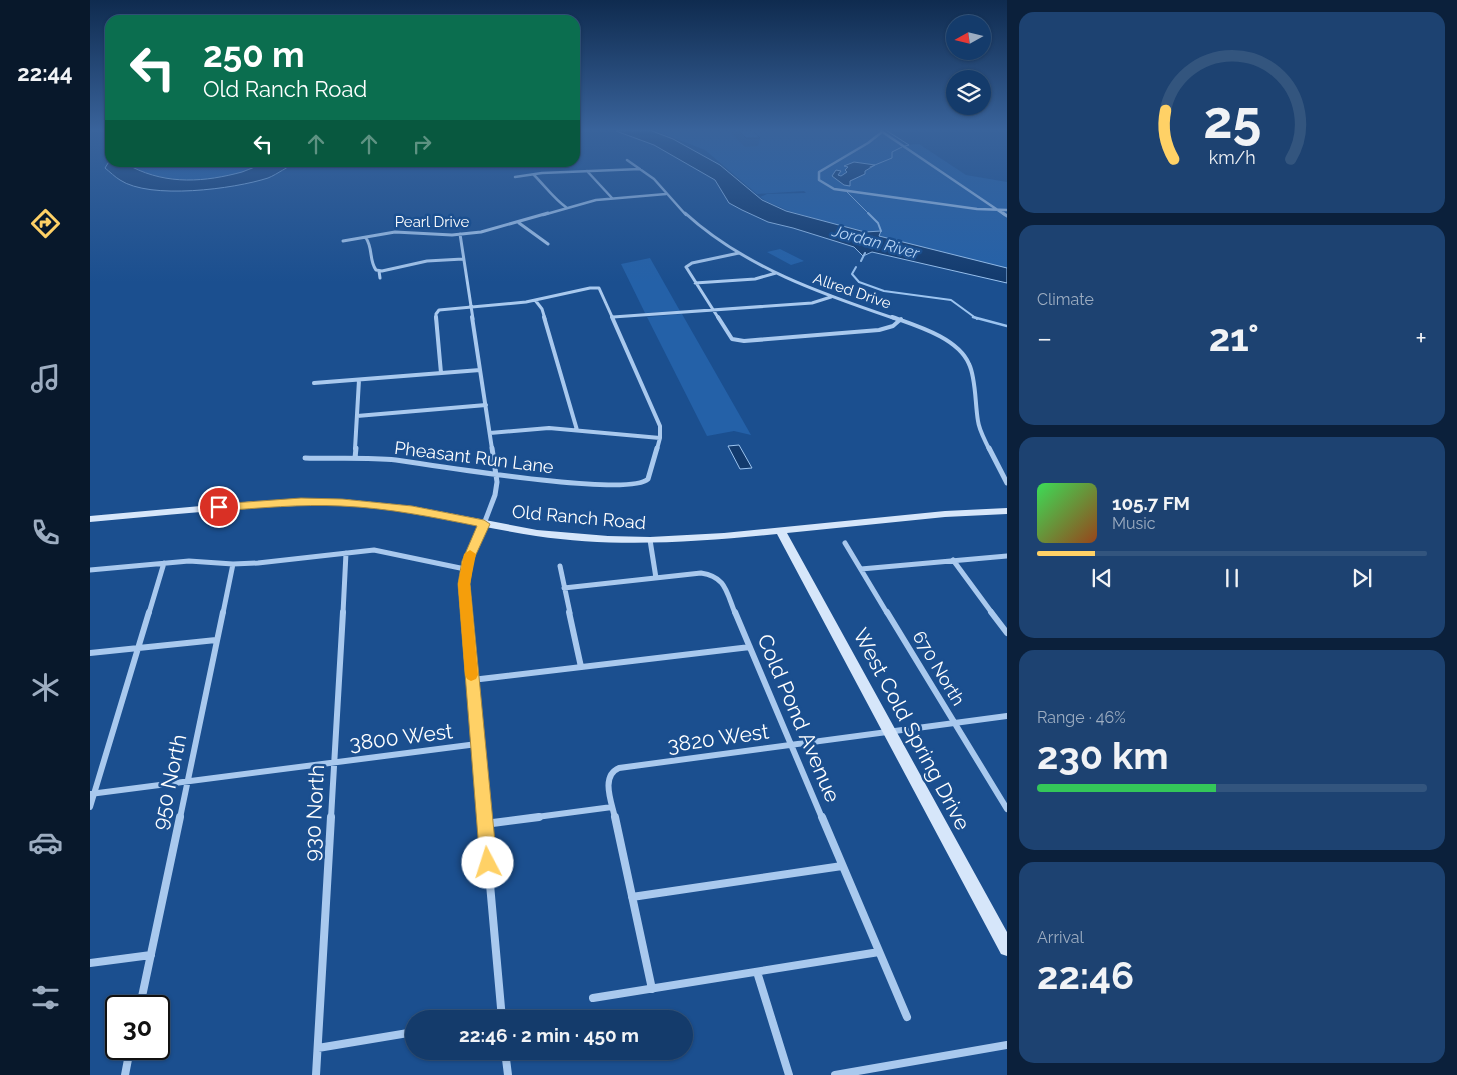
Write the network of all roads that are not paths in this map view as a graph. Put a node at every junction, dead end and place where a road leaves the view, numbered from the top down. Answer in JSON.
{"nodes":[{"id":1,"x":541,"y":181,"type":"edge"},
{"id":2,"x":598,"y":181,"type":"edge"},
{"id":3,"x":656,"y":181,"type":"edge"},
{"id":4,"x":821,"y":181,"type":"edge"},
{"id":5,"x":953,"y":181,"type":"edge"},
{"id":6,"x":666,"y":194,"type":"junction"},
{"id":7,"x":612,"y":198,"type":"junction"},
{"id":8,"x":567,"y":208,"type":"junction"},
{"id":9,"x":996,"y":210,"type":"junction"},
{"id":10,"x":1007,"y":210,"type":"edge"},
{"id":11,"x":1007,"y":216,"type":"edge"},
{"id":12,"x":519,"y":222,"type":"junction"},
{"id":13,"x":460,"y":234,"type":"junction"},
{"id":14,"x":366,"y":238,"type":"junction"},
{"id":15,"x":344,"y":241,"type":"dead end"},
{"id":16,"x":548,"y":244,"type":"dead end"},
{"id":17,"x":739,"y":253,"type":"junction"},
{"id":18,"x":463,"y":259,"type":"junction"},
{"id":19,"x":378,"y":271,"type":"junction"},
{"id":20,"x":776,"y":273,"type":"junction"},
{"id":21,"x":380,"y":278,"type":"dead end"},
{"id":22,"x":695,"y":283,"type":"junction"},
{"id":23,"x":831,"y":297,"type":"junction"},
{"id":24,"x":535,"y":300,"type":"junction"},
{"id":25,"x":470,"y":307,"type":"junction"},
{"id":26,"x":712,"y":310,"type":"junction"},
{"id":27,"x":613,"y":317,"type":"junction"},
{"id":28,"x":901,"y":319,"type":"junction"},
{"id":29,"x":480,"y":370,"type":"junction"},
{"id":30,"x":441,"y":373,"type":"junction"},
{"id":31,"x":359,"y":380,"type":"junction"},
{"id":32,"x":314,"y":383,"type":"dead end"},
{"id":33,"x":486,"y":405,"type":"junction"},
{"id":34,"x":358,"y":416,"type":"junction"},
{"id":35,"x":577,"y":430,"type":"junction"},
{"id":36,"x":490,"y":433,"type":"junction"},
{"id":37,"x":660,"y":438,"type":"junction"},
{"id":38,"x":305,"y":458,"type":"dead end"},
{"id":39,"x":355,"y":458,"type":"junction"},
{"id":40,"x":496,"y":474,"type":"junction"},
{"id":41,"x":1007,"y":483,"type":"edge"},
{"id":42,"x":1007,"y":512,"type":"edge"},
{"id":43,"x":90,"y":519,"type":"edge"},
{"id":44,"x":484,"y":524,"type":"junction"},
{"id":45,"x":780,"y":530,"type":"junction"},
{"id":46,"x":650,"y":540,"type":"junction"},
{"id":47,"x":845,"y":543,"type":"dead end"},
{"id":48,"x":346,"y":552,"type":"junction"},
{"id":49,"x":1007,"y":556,"type":"edge"},
{"id":50,"x":953,"y":560,"type":"junction"},
{"id":51,"x":164,"y":563,"type":"junction"},
{"id":52,"x":234,"y":564,"type":"junction"},
{"id":53,"x":560,"y":566,"type":"dead end"},
{"id":54,"x":465,"y":569,"type":"junction"},
{"id":55,"x":90,"y":570,"type":"edge"},
{"id":56,"x":861,"y":570,"type":"junction"},
{"id":57,"x":656,"y":578,"type":"junction"},
{"id":58,"x":564,"y":588,"type":"junction"},
{"id":59,"x":1007,"y":633,"type":"edge"},
{"id":60,"x":216,"y":640,"type":"junction"},
{"id":61,"x":750,"y":647,"type":"junction"},
{"id":62,"x":137,"y":648,"type":"junction"},
{"id":63,"x":90,"y":653,"type":"edge"},
{"id":64,"x":581,"y":667,"type":"junction"},
{"id":65,"x":472,"y":680,"type":"junction"},
{"id":66,"x":1007,"y":716,"type":"edge"},
{"id":67,"x":954,"y":723,"type":"junction"},
{"id":68,"x":891,"y":731,"type":"junction"},
{"id":69,"x":478,"y":744,"type":"junction"},
{"id":70,"x":791,"y":744,"type":"junction"},
{"id":71,"x":334,"y":763,"type":"junction"},
{"id":72,"x":187,"y":782,"type":"junction"},
{"id":73,"x":92,"y":794,"type":"edge"},
{"id":74,"x":90,"y":806,"type":"edge"},
{"id":75,"x":612,"y":807,"type":"junction"},
{"id":76,"x":1007,"y":809,"type":"edge"},
{"id":77,"x":485,"y":824,"type":"junction"},
{"id":78,"x":842,"y":866,"type":"junction"},
{"id":79,"x":632,"y":897,"type":"junction"},
{"id":80,"x":1007,"y":948,"type":"edge"},
{"id":81,"x":879,"y":952,"type":"junction"},
{"id":82,"x":150,"y":955,"type":"junction"},
{"id":83,"x":90,"y":963,"type":"edge"},
{"id":84,"x":757,"y":972,"type":"junction"},
{"id":85,"x":652,"y":989,"type":"junction"},
{"id":86,"x":142,"y":995,"type":"edge"},
{"id":87,"x":593,"y":998,"type":"dead end"},
{"id":88,"x":501,"y":1010,"type":"edge"},
{"id":89,"x":907,"y":1017,"type":"dead end"},
{"id":90,"x":405,"y":1034,"type":"edge"},
{"id":91,"x":1007,"y":1045,"type":"edge"},
{"id":92,"x":318,"y":1048,"type":"junction"},
{"id":93,"x":128,"y":1060,"type":"edge"},
{"id":94,"x":506,"y":1060,"type":"edge"},
{"id":95,"x":125,"y":1075,"type":"edge"},
{"id":96,"x":316,"y":1075,"type":"edge"},
{"id":97,"x":508,"y":1075,"type":"edge"},
{"id":98,"x":789,"y":1075,"type":"edge"},
{"id":99,"x":835,"y":1075,"type":"edge"}],
"edges":[{"from":1,"to":8,"type":"street"},
{"from":2,"to":7,"type":"street"},
{"from":3,"to":6,"type":"street","name":"Allred Drive"},
{"from":4,"to":9,"type":"street"},
{"from":5,"to":9,"type":"street"},
{"from":6,"to":7,"type":"street","name":"Pearl Drive"},
{"from":6,"to":17,"type":"street","name":"Allred Drive"},
{"from":7,"to":8,"type":"street","name":"Pearl Drive"},
{"from":8,"to":12,"type":"street","name":"Pearl Drive"},
{"from":9,"to":10,"type":"street"},
{"from":9,"to":11,"type":"street"},
{"from":12,"to":13,"type":"street","name":"Pearl Drive"},
{"from":12,"to":16,"type":"street"},
{"from":13,"to":14,"type":"street","name":"Pearl Drive"},
{"from":13,"to":18,"type":"street"},
{"from":14,"to":15,"type":"street","name":"Pearl Drive"},
{"from":14,"to":19,"type":"street"},
{"from":17,"to":20,"type":"street","name":"Allred Drive"},
{"from":17,"to":22,"type":"street"},
{"from":18,"to":19,"type":"street"},
{"from":18,"to":25,"type":"street"},
{"from":19,"to":21,"type":"street"},
{"from":20,"to":22,"type":"street"},
{"from":20,"to":23,"type":"street","name":"Allred Drive"},
{"from":22,"to":26,"type":"street"},
{"from":23,"to":26,"type":"street"},
{"from":23,"to":28,"type":"street","name":"Allred Drive"},
{"from":24,"to":25,"type":"street"},
{"from":24,"to":27,"type":"street"},
{"from":24,"to":35,"type":"street"},
{"from":25,"to":29,"type":"street"},
{"from":25,"to":30,"type":"street"},
{"from":26,"to":27,"type":"street"},
{"from":26,"to":28,"type":"street"},
{"from":27,"to":37,"type":"street"},
{"from":28,"to":41,"type":"street","name":"Allred Drive"},
{"from":29,"to":30,"type":"street"},
{"from":29,"to":33,"type":"street"},
{"from":30,"to":31,"type":"street"},
{"from":31,"to":32,"type":"street"},
{"from":31,"to":34,"type":"street"},
{"from":33,"to":34,"type":"street"},
{"from":33,"to":36,"type":"street"},
{"from":34,"to":39,"type":"street"},
{"from":35,"to":36,"type":"street"},
{"from":35,"to":37,"type":"street"},
{"from":36,"to":40,"type":"street"},
{"from":37,"to":40,"type":"street","name":"Pheasant Run Lane"},
{"from":38,"to":39,"type":"street","name":"Pheasant Run Lane"},
{"from":39,"to":40,"type":"street","name":"Pheasant Run Lane"},
{"from":40,"to":44,"type":"street"},
{"from":42,"to":45,"type":"street","name":"Old Ranch Road"},
{"from":43,"to":44,"type":"street","name":"Old Ranch Road"},
{"from":44,"to":46,"type":"street","name":"Old Ranch Road"},
{"from":44,"to":54,"type":"street"},
{"from":45,"to":46,"type":"street","name":"Old Ranch Road"},
{"from":45,"to":68,"type":"street","name":"West Cold Spring Drive"},
{"from":46,"to":57,"type":"street"},
{"from":47,"to":56,"type":"street","name":"670 North"},
{"from":48,"to":52,"type":"street"},
{"from":48,"to":54,"type":"street"},
{"from":48,"to":71,"type":"street","name":"930 North"},
{"from":49,"to":50,"type":"street"},
{"from":50,"to":56,"type":"street"},
{"from":50,"to":59,"type":"street"},
{"from":51,"to":52,"type":"street"},
{"from":51,"to":55,"type":"street"},
{"from":51,"to":62,"type":"street"},
{"from":52,"to":60,"type":"street","name":"950 North"},
{"from":53,"to":58,"type":"street"},
{"from":54,"to":65,"type":"street"},
{"from":56,"to":67,"type":"street","name":"670 North"},
{"from":57,"to":58,"type":"street","name":"Cold Pond Avenue"},
{"from":57,"to":61,"type":"street","name":"Cold Pond Avenue"},
{"from":58,"to":64,"type":"street"},
{"from":60,"to":62,"type":"street"},
{"from":60,"to":72,"type":"street","name":"950 North"},
{"from":61,"to":64,"type":"street"},
{"from":61,"to":70,"type":"street","name":"Cold Pond Avenue"},
{"from":62,"to":63,"type":"street"},
{"from":62,"to":73,"type":"street"},
{"from":64,"to":65,"type":"street"},
{"from":65,"to":69,"type":"street"},
{"from":66,"to":67,"type":"street","name":"3820 West"},
{"from":67,"to":68,"type":"street","name":"3820 West"},
{"from":67,"to":76,"type":"street","name":"670 North"},
{"from":68,"to":70,"type":"street","name":"3820 West"},
{"from":68,"to":80,"type":"street","name":"West Cold Spring Drive"},
{"from":69,"to":71,"type":"street","name":"3800 West"},
{"from":69,"to":77,"type":"street"},
{"from":70,"to":75,"type":"street","name":"3820 West"},
{"from":70,"to":78,"type":"street","name":"Cold Pond Avenue"},
{"from":71,"to":72,"type":"street","name":"3800 West"},
{"from":71,"to":92,"type":"street","name":"930 North"},
{"from":72,"to":73,"type":"street","name":"3800 West"},
{"from":72,"to":82,"type":"street","name":"950 North"},
{"from":73,"to":74,"type":"street"},
{"from":75,"to":77,"type":"street"},
{"from":75,"to":79,"type":"street"},
{"from":77,"to":88,"type":"street"},
{"from":78,"to":79,"type":"street"},
{"from":78,"to":81,"type":"street","name":"Cold Pond Avenue"},
{"from":79,"to":85,"type":"street"},
{"from":81,"to":84,"type":"street"},
{"from":81,"to":89,"type":"street","name":"Cold Pond Avenue"},
{"from":82,"to":83,"type":"street"},
{"from":82,"to":86,"type":"street","name":"950 North"},
{"from":84,"to":85,"type":"street"},
{"from":84,"to":98,"type":"street"},
{"from":85,"to":87,"type":"street"},
{"from":90,"to":92,"type":"street"},
{"from":91,"to":99,"type":"street"},
{"from":92,"to":96,"type":"street","name":"930 North"},
{"from":93,"to":95,"type":"street"},
{"from":94,"to":97,"type":"street"}]}
